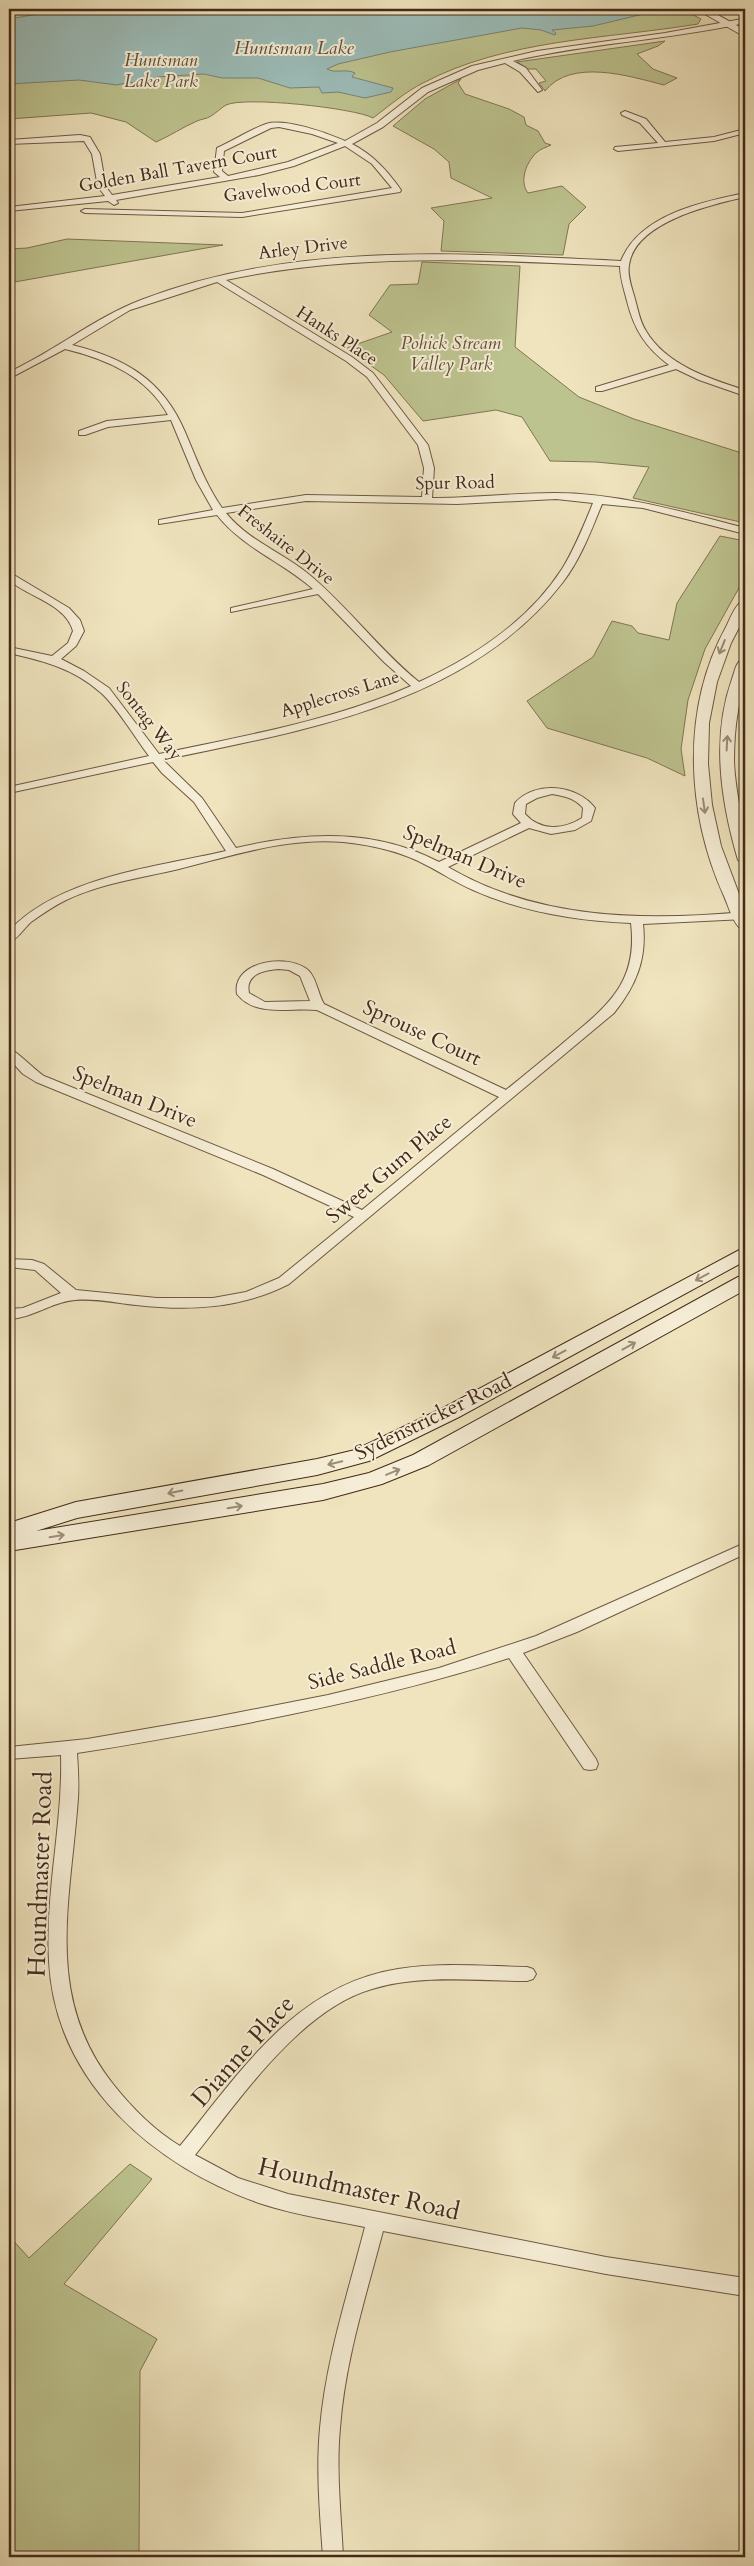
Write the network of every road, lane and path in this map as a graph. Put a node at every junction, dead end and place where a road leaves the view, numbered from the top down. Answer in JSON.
{"nodes":[{"id":1,"x":701,"y":9,"type":"edge"},
{"id":2,"x":720,"y":9,"type":"edge"},
{"id":3,"x":744,"y":22,"type":"edge"},
{"id":4,"x":728,"y":24,"type":"junction"},
{"id":5,"x":745,"y":34,"type":"edge"},
{"id":6,"x":505,"y":60,"type":"junction"},
{"id":7,"x":538,"y":90,"type":"dead end"},
{"id":8,"x":625,"y":113,"type":"dead end"},
{"id":9,"x":745,"y":131,"type":"edge"},
{"id":10,"x":9,"y":142,"type":"edge"},
{"id":11,"x":347,"y":143,"type":"junction"},
{"id":12,"x":663,"y":144,"type":"junction"},
{"id":13,"x":618,"y":149,"type":"dead end"},
{"id":14,"x":227,"y":180,"type":"junction"},
{"id":15,"x":745,"y":195,"type":"edge"},
{"id":16,"x":110,"y":198,"type":"junction"},
{"id":17,"x":9,"y":209,"type":"edge"},
{"id":18,"x":85,"y":211,"type":"dead end"},
{"id":19,"x":120,"y":212,"type":"junction"},
{"id":20,"x":624,"y":264,"type":"junction"},
{"id":21,"x":217,"y":278,"type":"junction"},
{"id":22,"x":65,"y":346,"type":"junction"},
{"id":23,"x":678,"y":365,"type":"junction"},
{"id":24,"x":9,"y":374,"type":"edge"},
{"id":25,"x":599,"y":388,"type":"dead end"},
{"id":26,"x":745,"y":393,"type":"edge"},
{"id":27,"x":172,"y":417,"type":"junction"},
{"id":28,"x":82,"y":433,"type":"dead end"},
{"id":29,"x":599,"y":499,"type":"junction"},
{"id":30,"x":426,"y":500,"type":"junction"},
{"id":31,"x":218,"y":511,"type":"junction"},
{"id":32,"x":162,"y":522,"type":"dead end"},
{"id":33,"x":745,"y":531,"type":"edge"},
{"id":34,"x":9,"y":575,"type":"edge"},
{"id":35,"x":320,"y":590,"type":"junction"},
{"id":36,"x":745,"y":604,"type":"edge"},
{"id":37,"x":235,"y":610,"type":"dead end"},
{"id":38,"x":9,"y":650,"type":"edge"},
{"id":39,"x":54,"y":660,"type":"junction"},
{"id":40,"x":745,"y":662,"type":"edge"},
{"id":41,"x":419,"y":687,"type":"junction"},
{"id":42,"x":155,"y":758,"type":"junction"},
{"id":43,"x":9,"y":790,"type":"edge"},
{"id":44,"x":528,"y":824,"type":"junction"},
{"id":45,"x":233,"y":853,"type":"junction"},
{"id":46,"x":745,"y":860,"type":"edge"},
{"id":47,"x":439,"y":867,"type":"junction"},
{"id":48,"x":744,"y":919,"type":"edge"},
{"id":49,"x":637,"y":922,"type":"junction"},
{"id":50,"x":9,"y":938,"type":"edge"},
{"id":51,"x":319,"y":1006,"type":"junction"},
{"id":52,"x":9,"y":1052,"type":"edge"},
{"id":53,"x":508,"y":1096,"type":"junction"},
{"id":54,"x":363,"y":1216,"type":"junction"},
{"id":55,"x":745,"y":1254,"type":"edge"},
{"id":56,"x":9,"y":1263,"type":"edge"},
{"id":57,"x":745,"y":1282,"type":"edge"},
{"id":58,"x":73,"y":1295,"type":"junction"},
{"id":59,"x":9,"y":1314,"type":"edge"},
{"id":60,"x":9,"y":1532,"type":"edge"},
{"id":61,"x":9,"y":1543,"type":"edge"},
{"id":62,"x":745,"y":1548,"type":"edge"},
{"id":63,"x":513,"y":1651,"type":"junction"},
{"id":64,"x":69,"y":1746,"type":"junction"},
{"id":65,"x":9,"y":1753,"type":"edge"},
{"id":66,"x":590,"y":1764,"type":"dead end"},
{"id":67,"x":527,"y":1974,"type":"dead end"},
{"id":68,"x":182,"y":2157,"type":"junction"},
{"id":69,"x":376,"y":2221,"type":"junction"},
{"id":70,"x":745,"y":2287,"type":"edge"},
{"id":71,"x":333,"y":2557,"type":"edge"}],
"edges":[{"from":1,"to":4,"type":"street"},
{"from":2,"to":3,"type":"street"},
{"from":3,"to":4,"type":"street","name":"Golden Ball Tavern Court"},
{"from":4,"to":5,"type":"street"},
{"from":4,"to":6,"type":"street","name":"Golden Ball Tavern Court"},
{"from":6,"to":7,"type":"street"},
{"from":6,"to":11,"type":"street","name":"Golden Ball Tavern Court"},
{"from":8,"to":12,"type":"street"},
{"from":9,"to":12,"type":"street"},
{"from":10,"to":16,"type":"street"},
{"from":11,"to":14,"type":"street","name":"Golden Ball Tavern Court"},
{"from":11,"to":14,"type":"street"},
{"from":11,"to":19,"type":"street","name":"Gavelwood Court"},
{"from":12,"to":13,"type":"street"},
{"from":14,"to":16,"type":"street","name":"Golden Ball Tavern Court"},
{"from":15,"to":20,"type":"street"},
{"from":16,"to":17,"type":"street","name":"Golden Ball Tavern Court"},
{"from":16,"to":19,"type":"street"},
{"from":18,"to":19,"type":"street","name":"Gavelwood Court"},
{"from":20,"to":21,"type":"street","name":"Arley Drive"},
{"from":20,"to":23,"type":"street"},
{"from":21,"to":22,"type":"street","name":"Arley Drive"},
{"from":21,"to":30,"type":"street","name":"Hanks Place"},
{"from":22,"to":24,"type":"street","name":"Arley Drive"},
{"from":22,"to":27,"type":"street","name":"Freshaire Drive"},
{"from":23,"to":25,"type":"street"},
{"from":23,"to":26,"type":"street"},
{"from":27,"to":28,"type":"street"},
{"from":27,"to":31,"type":"street","name":"Freshaire Drive"},
{"from":29,"to":30,"type":"street","name":"Spur Road"},
{"from":29,"to":33,"type":"street","name":"Spur Road"},
{"from":29,"to":41,"type":"street","name":"Applecross Lane"},
{"from":30,"to":31,"type":"street","name":"Spur Road"},
{"from":31,"to":32,"type":"street","name":"Spur Road"},
{"from":31,"to":35,"type":"street","name":"Freshaire Drive"},
{"from":34,"to":39,"type":"street"},
{"from":35,"to":37,"type":"street"},
{"from":35,"to":41,"type":"street","name":"Freshaire Drive"},
{"from":36,"to":48,"type":"street","one_way":true},
{"from":38,"to":39,"type":"street","name":"Sontag Way"},
{"from":39,"to":42,"type":"street","name":"Sontag Way"},
{"from":46,"to":40,"type":"street","one_way":true},
{"from":41,"to":42,"type":"street","name":"Applecross Lane"},
{"from":42,"to":43,"type":"street","name":"Applecross Lane"},
{"from":42,"to":45,"type":"street","name":"Sontag Way"},
{"from":44,"to":44,"type":"street"},
{"from":44,"to":47,"type":"street"},
{"from":45,"to":47,"type":"street","name":"Spelman Drive"},
{"from":45,"to":50,"type":"street","name":"Spelman Drive"},
{"from":47,"to":49,"type":"street","name":"Spelman Drive"},
{"from":48,"to":49,"type":"street","name":"Spelman Drive"},
{"from":49,"to":53,"type":"street","name":"Sweet Gum Place"},
{"from":51,"to":51,"type":"street"},
{"from":51,"to":53,"type":"street","name":"Sprouse Court"},
{"from":52,"to":54,"type":"street","name":"Spelman Drive"},
{"from":53,"to":54,"type":"street","name":"Sweet Gum Place"},
{"from":54,"to":58,"type":"street","name":"Sweet Gum Place"},
{"from":55,"to":60,"type":"main road","name":"Sydenstricker Road","one_way":true},
{"from":56,"to":58,"type":"street"},
{"from":61,"to":57,"type":"main road","name":"Sydenstricker Road","one_way":true},
{"from":58,"to":59,"type":"street","name":"Sweet Gum Place"},
{"from":62,"to":63,"type":"street","name":"Side Saddle Road"},
{"from":63,"to":64,"type":"street","name":"Side Saddle Road"},
{"from":63,"to":66,"type":"street"},
{"from":64,"to":65,"type":"street","name":"Side Saddle Road"},
{"from":64,"to":68,"type":"street","name":"Houndmaster Road"},
{"from":67,"to":68,"type":"street","name":"Dianne Place"},
{"from":68,"to":69,"type":"street","name":"Houndmaster Road"},
{"from":69,"to":70,"type":"street","name":"Houndmaster Road"},
{"from":69,"to":71,"type":"street"}]}
